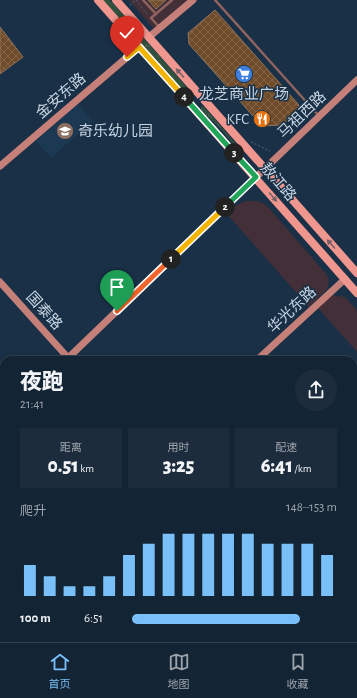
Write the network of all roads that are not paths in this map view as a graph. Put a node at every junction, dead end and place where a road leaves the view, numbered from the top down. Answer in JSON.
{"nodes":[{"id":1,"x":98,"y":0,"type":"edge"},
{"id":2,"x":144,"y":0,"type":"edge"},
{"id":3,"x":172,"y":0,"type":"edge"},
{"id":4,"x":193,"y":0,"type":"edge"},
{"id":5,"x":215,"y":0,"type":"edge"},
{"id":6,"x":117,"y":1,"type":"edge"},
{"id":7,"x":156,"y":14,"type":"junction"},
{"id":8,"x":160,"y":28,"type":"junction"},
{"id":9,"x":149,"y":38,"type":"junction"},
{"id":10,"x":139,"y":47,"type":"junction"},
{"id":11,"x":357,"y":80,"type":"edge"},
{"id":12,"x":320,"y":116,"type":"junction"},
{"id":13,"x":0,"y":166,"type":"edge"},
{"id":14,"x":264,"y":169,"type":"junction"},
{"id":15,"x":256,"y":177,"type":"junction"},
{"id":16,"x":356,"y":269,"type":"edge"},
{"id":17,"x":345,"y":279,"type":"junction"},
{"id":18,"x":0,"y":282,"type":"edge"},
{"id":19,"x":357,"y":293,"type":"edge"},
{"id":20,"x":65,"y":356,"type":"edge"},
{"id":21,"x":71,"y":356,"type":"edge"},
{"id":22,"x":261,"y":356,"type":"edge"}],
"edges":[{"from":1,"to":10,"type":"main road","name":"敖江路"},
{"from":2,"to":7,"type":"lane"},
{"from":3,"to":7,"type":"lane"},
{"from":4,"to":8,"type":"street"},
{"from":5,"to":12,"type":"lane"},
{"from":6,"to":9,"type":"main road","name":"敖江路"},
{"from":7,"to":8,"type":"lane"},
{"from":8,"to":9,"type":"street"},
{"from":14,"to":9,"type":"main road","name":"敖江路","one_way":true},
{"from":10,"to":13,"type":"street","name":"金安东路"},
{"from":10,"to":15,"type":"main road","name":"敖江路"},
{"from":11,"to":12,"type":"street","name":"马祖西路"},
{"from":12,"to":14,"type":"street","name":"马祖西路"},
{"from":14,"to":15,"type":"street","name":"马祖西路"},
{"from":16,"to":14,"type":"main road","name":"敖江路","one_way":true},
{"from":15,"to":17,"type":"main road","name":"敖江路","one_way":true},
{"from":15,"to":21,"type":"street","name":"马祖西路"},
{"from":17,"to":19,"type":"main road","name":"敖江路"},
{"from":17,"to":22,"type":"street","name":"华光东路"},
{"from":18,"to":20,"type":"street","name":"国泰路"}]}
